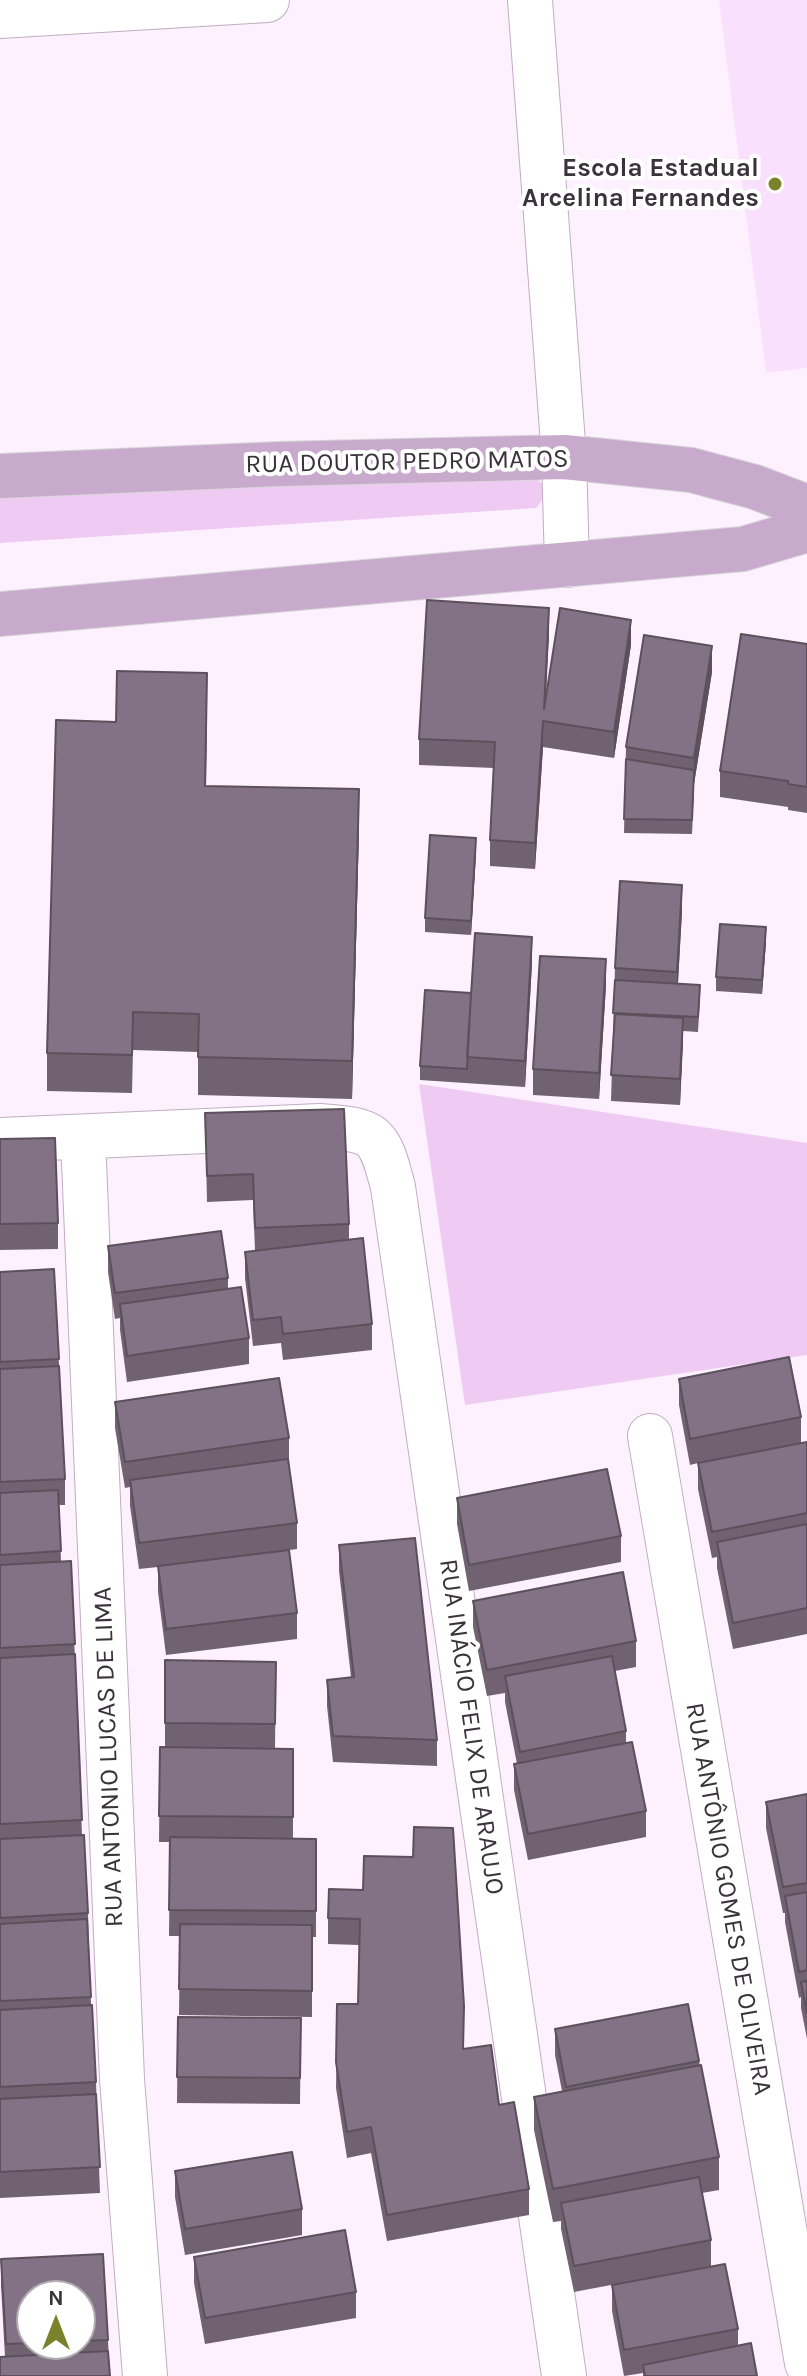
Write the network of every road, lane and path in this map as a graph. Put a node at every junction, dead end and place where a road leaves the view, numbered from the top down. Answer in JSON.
{"nodes":[{"id":1,"x":267,"y":0,"type":"edge"},
{"id":2,"x":530,"y":0,"type":"edge"},
{"id":3,"x":0,"y":16,"type":"edge"},
{"id":4,"x":564,"y":457,"type":"junction"},
{"id":5,"x":0,"y":476,"type":"edge"},
{"id":6,"x":807,"y":507,"type":"edge"},
{"id":7,"x":807,"y":530,"type":"edge"},
{"id":8,"x":567,"y":565,"type":"junction"},
{"id":9,"x":0,"y":614,"type":"edge"},
{"id":10,"x":83,"y":1137,"type":"junction"},
{"id":11,"x":0,"y":1140,"type":"edge"},
{"id":12,"x":650,"y":1436,"type":"dead end"},
{"id":13,"x":807,"y":2363,"type":"edge"},
{"id":14,"x":145,"y":2376,"type":"edge"},
{"id":15,"x":564,"y":2376,"type":"edge"}],
"edges":[{"from":1,"to":3,"type":"street"},
{"from":2,"to":4,"type":"street"},
{"from":4,"to":5,"type":"main road","name":"RUA DOUTOR PEDRO MATOS"},
{"from":4,"to":6,"type":"main road","name":"RUA DOUTOR PEDRO MATOS"},
{"from":4,"to":8,"type":"street"},
{"from":7,"to":8,"type":"main road"},
{"from":8,"to":9,"type":"main road"},
{"from":10,"to":11,"type":"street"},
{"from":10,"to":14,"type":"street","name":"RUA ANTONIO LUCAS DE LIMA"},
{"from":10,"to":15,"type":"street","name":"RUA INÁCIO FELIX DE ARAUJO"},
{"from":12,"to":13,"type":"street","name":"RUA ANTÔNIO GOMES DE OLIVEIRA"}]}
